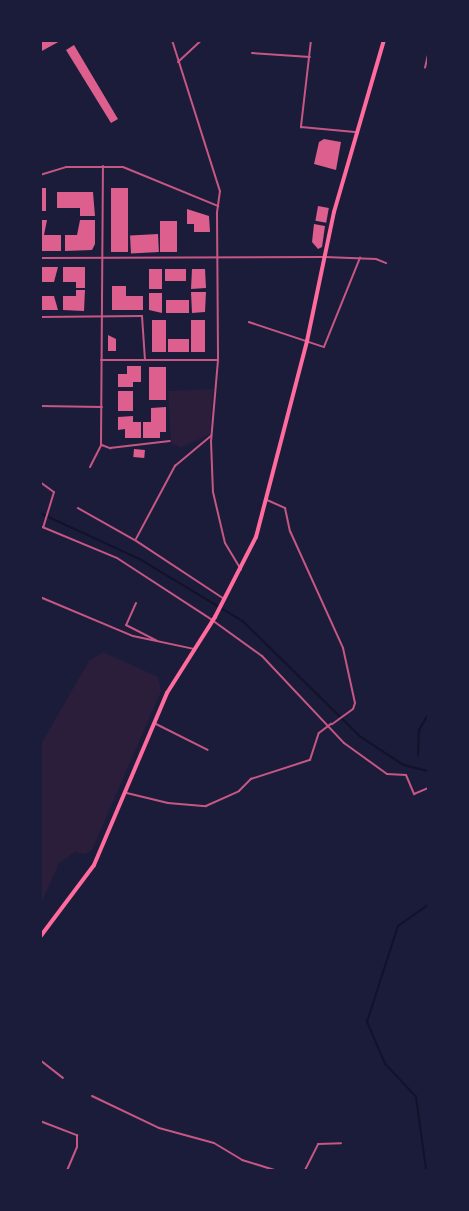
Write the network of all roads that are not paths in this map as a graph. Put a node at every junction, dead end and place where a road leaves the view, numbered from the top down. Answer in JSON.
{"nodes":[{"id":1,"x":172,"y":40,"type":"edge"},
{"id":2,"x":202,"y":40,"type":"edge"},
{"id":3,"x":312,"y":40,"type":"edge"},
{"id":4,"x":384,"y":40,"type":"edge"},
{"id":5,"x":252,"y":53,"type":"dead end"},
{"id":6,"x":429,"y":55,"type":"edge"},
{"id":7,"x":310,"y":57,"type":"junction"},
{"id":8,"x":178,"y":62,"type":"junction"},
{"id":9,"x":425,"y":68,"type":"dead end"},
{"id":10,"x":355,"y":132,"type":"junction"},
{"id":11,"x":103,"y":166,"type":"junction"},
{"id":12,"x":40,"y":175,"type":"edge"},
{"id":13,"x":218,"y":206,"type":"junction"},
{"id":14,"x":325,"y":257,"type":"junction"},
{"id":15,"x":40,"y":258,"type":"edge"},
{"id":16,"x":361,"y":258,"type":"junction"},
{"id":17,"x":102,"y":259,"type":"junction"},
{"id":18,"x":217,"y":259,"type":"junction"},
{"id":19,"x":386,"y":263,"type":"dead end"},
{"id":20,"x":102,"y":316,"type":"junction"},
{"id":21,"x":40,"y":317,"type":"edge"},
{"id":22,"x":249,"y":321,"type":"dead end"},
{"id":23,"x":307,"y":341,"type":"junction"},
{"id":24,"x":101,"y":360,"type":"junction"},
{"id":25,"x":145,"y":360,"type":"junction"},
{"id":26,"x":218,"y":360,"type":"junction"},
{"id":27,"x":40,"y":406,"type":"edge"},
{"id":28,"x":102,"y":407,"type":"junction"},
{"id":29,"x":212,"y":435,"type":"junction"},
{"id":30,"x":170,"y":441,"type":"dead end"},
{"id":31,"x":101,"y":445,"type":"junction"},
{"id":32,"x":90,"y":467,"type":"dead end"},
{"id":33,"x":40,"y":482,"type":"edge"},
{"id":34,"x":267,"y":500,"type":"junction"},
{"id":35,"x":78,"y":508,"type":"dead end"},
{"id":36,"x":42,"y":525,"type":"edge"},
{"id":37,"x":135,"y":540,"type":"junction"},
{"id":38,"x":241,"y":570,"type":"junction"},
{"id":39,"x":40,"y":597,"type":"edge"},
{"id":40,"x":223,"y":600,"type":"junction"},
{"id":41,"x":136,"y":603,"type":"dead end"},
{"id":42,"x":214,"y":619,"type":"junction"},
{"id":43,"x":157,"y":641,"type":"junction"},
{"id":44,"x":194,"y":650,"type":"junction"},
{"id":45,"x":154,"y":723,"type":"junction"},
{"id":46,"x":332,"y":723,"type":"joint"},
{"id":47,"x":328,"y":726,"type":"junction"},
{"id":48,"x":208,"y":750,"type":"dead end"},
{"id":49,"x":429,"y":788,"type":"edge"},
{"id":50,"x":127,"y":793,"type":"junction"},
{"id":51,"x":40,"y":938,"type":"edge"},
{"id":52,"x":40,"y":1060,"type":"edge"},
{"id":53,"x":63,"y":1078,"type":"dead end"},
{"id":54,"x":92,"y":1096,"type":"dead end"},
{"id":55,"x":40,"y":1121,"type":"edge"},
{"id":56,"x":341,"y":1143,"type":"dead end"},
{"id":57,"x":67,"y":1170,"type":"edge"},
{"id":58,"x":274,"y":1170,"type":"edge"},
{"id":59,"x":305,"y":1170,"type":"edge"}],
"edges":[{"from":1,"to":8,"type":"street"},
{"from":2,"to":8,"type":"street"},
{"from":3,"to":7,"type":"street"},
{"from":4,"to":10,"type":"main road"},
{"from":5,"to":7,"type":"street"},
{"from":6,"to":9,"type":"lane"},
{"from":7,"to":10,"type":"street"},
{"from":8,"to":13,"type":"street"},
{"from":10,"to":14,"type":"main road"},
{"from":11,"to":12,"type":"street"},
{"from":11,"to":13,"type":"street"},
{"from":11,"to":17,"type":"street"},
{"from":13,"to":18,"type":"street"},
{"from":14,"to":16,"type":"street"},
{"from":14,"to":18,"type":"street"},
{"from":14,"to":23,"type":"main road"},
{"from":15,"to":17,"type":"street"},
{"from":16,"to":19,"type":"street"},
{"from":16,"to":23,"type":"lane"},
{"from":17,"to":18,"type":"street"},
{"from":17,"to":20,"type":"street"},
{"from":18,"to":26,"type":"street"},
{"from":20,"to":21,"type":"street"},
{"from":20,"to":24,"type":"street"},
{"from":20,"to":25,"type":"street"},
{"from":22,"to":23,"type":"lane"},
{"from":23,"to":34,"type":"main road"},
{"from":24,"to":25,"type":"street"},
{"from":24,"to":28,"type":"street"},
{"from":25,"to":26,"type":"street"},
{"from":26,"to":29,"type":"street"},
{"from":27,"to":28,"type":"street"},
{"from":28,"to":31,"type":"street"},
{"from":29,"to":37,"type":"lane"},
{"from":29,"to":38,"type":"street"},
{"from":30,"to":31,"type":"lane"},
{"from":31,"to":32,"type":"street"},
{"from":33,"to":36,"type":"street"},
{"from":34,"to":38,"type":"main road"},
{"from":34,"to":46,"type":"street"},
{"from":35,"to":37,"type":"lane"},
{"from":36,"to":42,"type":"street"},
{"from":37,"to":40,"type":"lane"},
{"from":38,"to":40,"type":"main road"},
{"from":39,"to":43,"type":"street"},
{"from":40,"to":42,"type":"main road"},
{"from":41,"to":43,"type":"street"},
{"from":42,"to":44,"type":"main road"},
{"from":42,"to":47,"type":"street"},
{"from":43,"to":44,"type":"street"},
{"from":44,"to":45,"type":"main road"},
{"from":45,"to":48,"type":"street"},
{"from":45,"to":50,"type":"main road"},
{"from":46,"to":47,"type":"lane"},
{"from":47,"to":49,"type":"street"},
{"from":47,"to":50,"type":"lane"},
{"from":50,"to":51,"type":"main road"},
{"from":52,"to":53,"type":"street"},
{"from":54,"to":58,"type":"street"},
{"from":55,"to":57,"type":"street"},
{"from":56,"to":59,"type":"street"}]}
